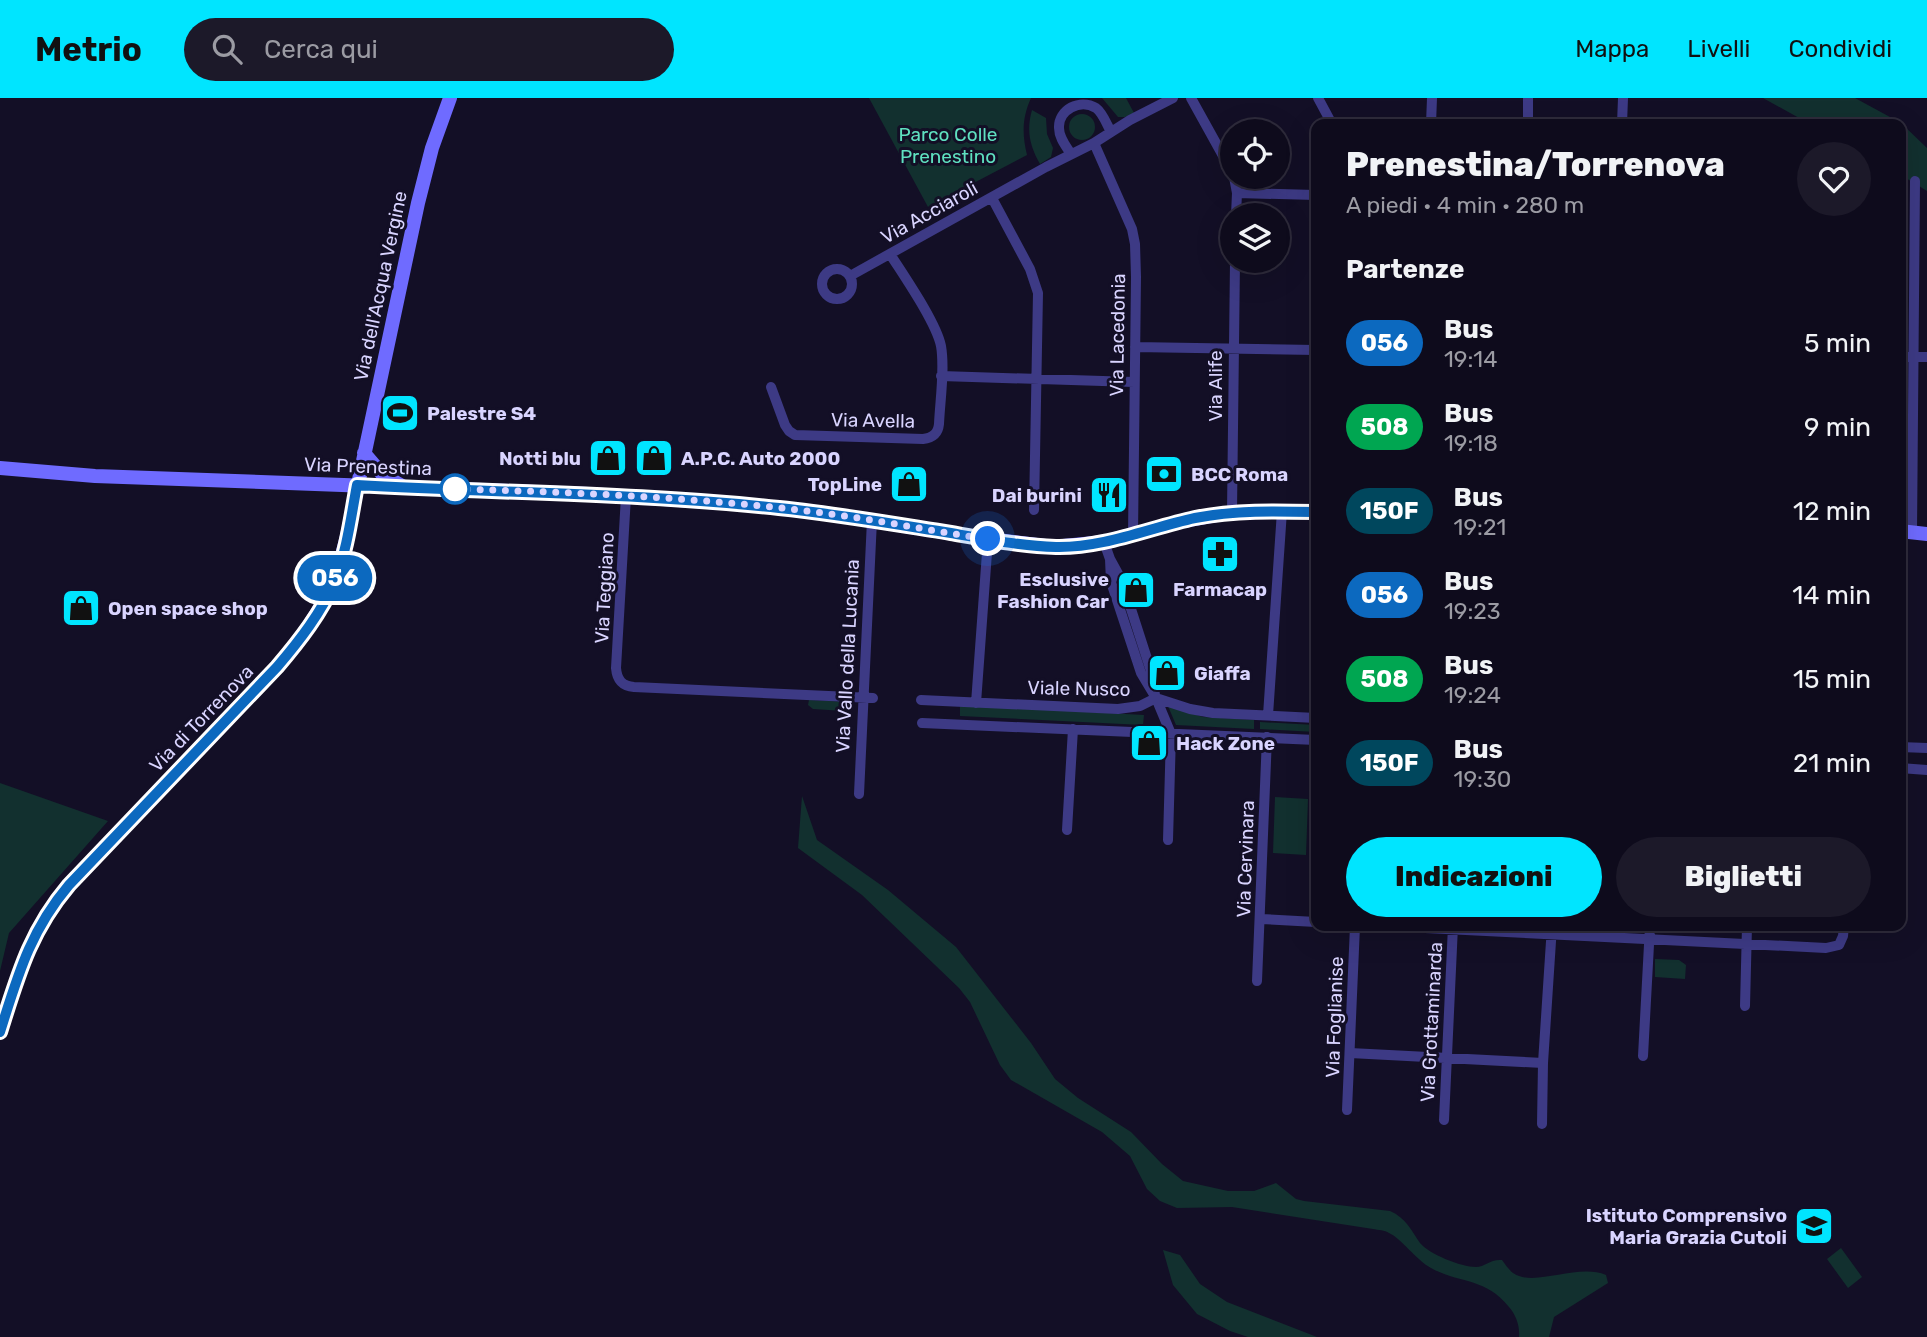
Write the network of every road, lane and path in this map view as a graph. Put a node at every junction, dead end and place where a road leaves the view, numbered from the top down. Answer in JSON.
{"nodes":[{"id":1,"x":450,"y":98,"type":"edge"},
{"id":2,"x":1172,"y":98,"type":"edge"},
{"id":3,"x":1191,"y":98,"type":"edge"},
{"id":4,"x":1318,"y":98,"type":"edge"},
{"id":5,"x":1432,"y":98,"type":"edge"},
{"id":6,"x":1528,"y":98,"type":"edge"},
{"id":7,"x":1623,"y":98,"type":"edge"},
{"id":8,"x":1329,"y":119,"type":"edge"},
{"id":9,"x":1432,"y":119,"type":"edge"},
{"id":10,"x":1528,"y":119,"type":"edge"},
{"id":11,"x":1622,"y":119,"type":"edge"},
{"id":12,"x":1111,"y":132,"type":"junction"},
{"id":13,"x":1094,"y":143,"type":"junction"},
{"id":14,"x":1220,"y":150,"type":"edge"},
{"id":15,"x":1071,"y":154,"type":"junction"},
{"id":16,"x":1915,"y":181,"type":"dead end"},
{"id":17,"x":1236,"y":189,"type":"edge"},
{"id":18,"x":1237,"y":193,"type":"junction"},
{"id":19,"x":1311,"y":195,"type":"edge"},
{"id":20,"x":992,"y":198,"type":"junction"},
{"id":21,"x":1237,"y":203,"type":"edge"},
{"id":22,"x":890,"y":254,"type":"junction"},
{"id":23,"x":1235,"y":273,"type":"edge"},
{"id":24,"x":850,"y":276,"type":"dead end"},
{"id":25,"x":1135,"y":347,"type":"junction"},
{"id":26,"x":1233,"y":349,"type":"junction"},
{"id":27,"x":1311,"y":350,"type":"edge"},
{"id":28,"x":1906,"y":357,"type":"edge"},
{"id":29,"x":1914,"y":357,"type":"junction"},
{"id":30,"x":1927,"y":357,"type":"edge"},
{"id":31,"x":941,"y":376,"type":"junction"},
{"id":32,"x":1038,"y":379,"type":"junction"},
{"id":33,"x":1134,"y":382,"type":"junction"},
{"id":34,"x":771,"y":387,"type":"dead end"},
{"id":35,"x":364,"y":453,"type":"junction"},
{"id":36,"x":0,"y":468,"type":"edge"},
{"id":37,"x":357,"y":485,"type":"junction"},
{"id":38,"x":403,"y":487,"type":"junction"},
{"id":39,"x":626,"y":496,"type":"junction"},
{"id":40,"x":1034,"y":510,"type":"dead end"},
{"id":41,"x":1282,"y":511,"type":"junction"},
{"id":42,"x":1232,"y":512,"type":"junction"},
{"id":43,"x":1311,"y":512,"type":"edge"},
{"id":44,"x":872,"y":520,"type":"junction"},
{"id":45,"x":1913,"y":533,"type":"edge"},
{"id":46,"x":1133,"y":535,"type":"junction"},
{"id":47,"x":988,"y":539,"type":"junction"},
{"id":48,"x":1104,"y":542,"type":"junction"},
{"id":49,"x":868,"y":698,"type":"junction"},
{"id":50,"x":1156,"y":698,"type":"junction"},
{"id":51,"x":921,"y":700,"type":"dead end"},
{"id":52,"x":950,"y":701,"type":"junction"},
{"id":53,"x":976,"y":703,"type":"junction"},
{"id":54,"x":1268,"y":715,"type":"junction"},
{"id":55,"x":1311,"y":718,"type":"edge"},
{"id":56,"x":922,"y":723,"type":"dead end"},
{"id":57,"x":952,"y":724,"type":"junction"},
{"id":58,"x":1073,"y":729,"type":"junction"},
{"id":59,"x":1171,"y":734,"type":"junction"},
{"id":60,"x":1267,"y":737,"type":"junction"},
{"id":61,"x":1311,"y":740,"type":"edge"},
{"id":62,"x":1906,"y":747,"type":"edge"},
{"id":63,"x":1927,"y":748,"type":"edge"},
{"id":64,"x":1906,"y":768,"type":"edge"},
{"id":65,"x":1927,"y":770,"type":"edge"},
{"id":66,"x":859,"y":794,"type":"dead end"},
{"id":67,"x":1068,"y":830,"type":"dead end"},
{"id":68,"x":1168,"y":840,"type":"dead end"},
{"id":69,"x":1261,"y":919,"type":"junction"},
{"id":70,"x":1311,"y":922,"type":"edge"},
{"id":71,"x":1355,"y":931,"type":"edge"},
{"id":72,"x":1453,"y":931,"type":"edge"},
{"id":73,"x":1552,"y":931,"type":"edge"},
{"id":74,"x":1562,"y":931,"type":"edge"},
{"id":75,"x":1650,"y":931,"type":"edge"},
{"id":76,"x":1747,"y":931,"type":"edge"},
{"id":77,"x":1844,"y":931,"type":"edge"},
{"id":78,"x":1649,"y":940,"type":"junction"},
{"id":79,"x":1746,"y":944,"type":"junction"},
{"id":80,"x":1257,"y":981,"type":"dead end"},
{"id":81,"x":1745,"y":1006,"type":"dead end"},
{"id":82,"x":0,"y":1032,"type":"edge"},
{"id":83,"x":1350,"y":1053,"type":"junction"},
{"id":84,"x":1643,"y":1056,"type":"dead end"},
{"id":85,"x":1447,"y":1058,"type":"junction"},
{"id":86,"x":1543,"y":1063,"type":"junction"},
{"id":87,"x":1348,"y":1110,"type":"dead end"},
{"id":88,"x":1444,"y":1120,"type":"dead end"},
{"id":89,"x":1542,"y":1124,"type":"dead end"}],
"edges":[{"from":1,"to":35,"type":"main road","name":"Via dell'Acqua Vergine"},
{"from":2,"to":12,"type":"street","name":"Via Acciaroli"},
{"from":3,"to":14,"type":"street"},
{"from":4,"to":8,"type":"street"},
{"from":5,"to":9,"type":"street"},
{"from":6,"to":10,"type":"street"},
{"from":7,"to":11,"type":"street"},
{"from":12,"to":13,"type":"street","name":"Via Acciaroli"},
{"from":12,"to":15,"type":"street"},
{"from":13,"to":15,"type":"street","name":"Via Acciaroli"},
{"from":13,"to":25,"type":"street","name":"Via Lacedonia"},
{"from":15,"to":20,"type":"street","name":"Via Acciaroli"},
{"from":16,"to":29,"type":"street"},
{"from":17,"to":18,"type":"street"},
{"from":18,"to":19,"type":"street"},
{"from":18,"to":21,"type":"street"},
{"from":20,"to":22,"type":"street","name":"Via Acciaroli"},
{"from":20,"to":32,"type":"street"},
{"from":22,"to":24,"type":"street","name":"Via Acciaroli"},
{"from":22,"to":31,"type":"street","name":"Via Avella"},
{"from":23,"to":26,"type":"street","name":"Via Alife"},
{"from":25,"to":26,"type":"street"},
{"from":25,"to":33,"type":"street","name":"Via Lacedonia"},
{"from":26,"to":27,"type":"street"},
{"from":26,"to":42,"type":"street","name":"Via Alife"},
{"from":28,"to":29,"type":"street"},
{"from":29,"to":30,"type":"street"},
{"from":29,"to":45,"type":"street"},
{"from":31,"to":32,"type":"street"},
{"from":31,"to":34,"type":"street","name":"Via Avella"},
{"from":32,"to":33,"type":"street"},
{"from":32,"to":40,"type":"street"},
{"from":33,"to":46,"type":"street","name":"Via Lacedonia"},
{"from":35,"to":37,"type":"main road","name":"Via dell'Acqua Vergine"},
{"from":35,"to":38,"type":"main road"},
{"from":36,"to":37,"type":"main road","name":"Via Prenestina"},
{"from":37,"to":38,"type":"main road","name":"Via Prenestina"},
{"from":37,"to":82,"type":"main road","name":"Via di Torrenova"},
{"from":38,"to":39,"type":"main road","name":"Via Prenestina"},
{"from":39,"to":44,"type":"main road","name":"Via Prenestina"},
{"from":39,"to":49,"type":"street","name":"Via Teggiano"},
{"from":41,"to":42,"type":"main road","name":"Via Prenestina"},
{"from":41,"to":43,"type":"main road","name":"Via Prenestina"},
{"from":41,"to":54,"type":"street"},
{"from":42,"to":46,"type":"main road","name":"Via Prenestina"},
{"from":44,"to":47,"type":"main road","name":"Via Prenestina"},
{"from":44,"to":49,"type":"street","name":"Via Vallo della Lucania"},
{"from":46,"to":48,"type":"main road","name":"Via Prenestina"},
{"from":47,"to":48,"type":"main road","name":"Via Prenestina"},
{"from":47,"to":53,"type":"street"},
{"from":48,"to":50,"type":"street"},
{"from":49,"to":66,"type":"street","name":"Via Vallo della Lucania"},
{"from":50,"to":53,"type":"street","name":"Viale Nusco"},
{"from":50,"to":54,"type":"street","name":"Viale Nusco"},
{"from":50,"to":59,"type":"street"},
{"from":51,"to":52,"type":"street","name":"Viale Nusco"},
{"from":52,"to":53,"type":"street","name":"Viale Nusco"},
{"from":52,"to":57,"type":"street"},
{"from":54,"to":55,"type":"street","name":"Viale Nusco"},
{"from":56,"to":57,"type":"street","name":"Viale Nusco"},
{"from":57,"to":58,"type":"street","name":"Viale Nusco"},
{"from":58,"to":59,"type":"street","name":"Viale Nusco"},
{"from":58,"to":67,"type":"street"},
{"from":59,"to":60,"type":"street","name":"Viale Nusco"},
{"from":59,"to":68,"type":"street"},
{"from":60,"to":61,"type":"street","name":"Viale Nusco"},
{"from":60,"to":69,"type":"street","name":"Via Cervinara"},
{"from":62,"to":63,"type":"street"},
{"from":64,"to":65,"type":"street"},
{"from":69,"to":70,"type":"street"},
{"from":69,"to":80,"type":"street","name":"Via Cervinara"},
{"from":71,"to":83,"type":"street","name":"Via Foglianise"},
{"from":72,"to":85,"type":"street","name":"Via Grottaminarda"},
{"from":73,"to":86,"type":"street"},
{"from":74,"to":78,"type":"street"},
{"from":75,"to":78,"type":"street"},
{"from":76,"to":79,"type":"street"},
{"from":77,"to":79,"type":"street"},
{"from":78,"to":79,"type":"street"},
{"from":78,"to":84,"type":"street"},
{"from":79,"to":81,"type":"street"},
{"from":83,"to":85,"type":"street"},
{"from":83,"to":87,"type":"street","name":"Via Foglianise"},
{"from":85,"to":86,"type":"street"},
{"from":85,"to":88,"type":"street","name":"Via Grottaminarda"},
{"from":86,"to":89,"type":"street"}]}
